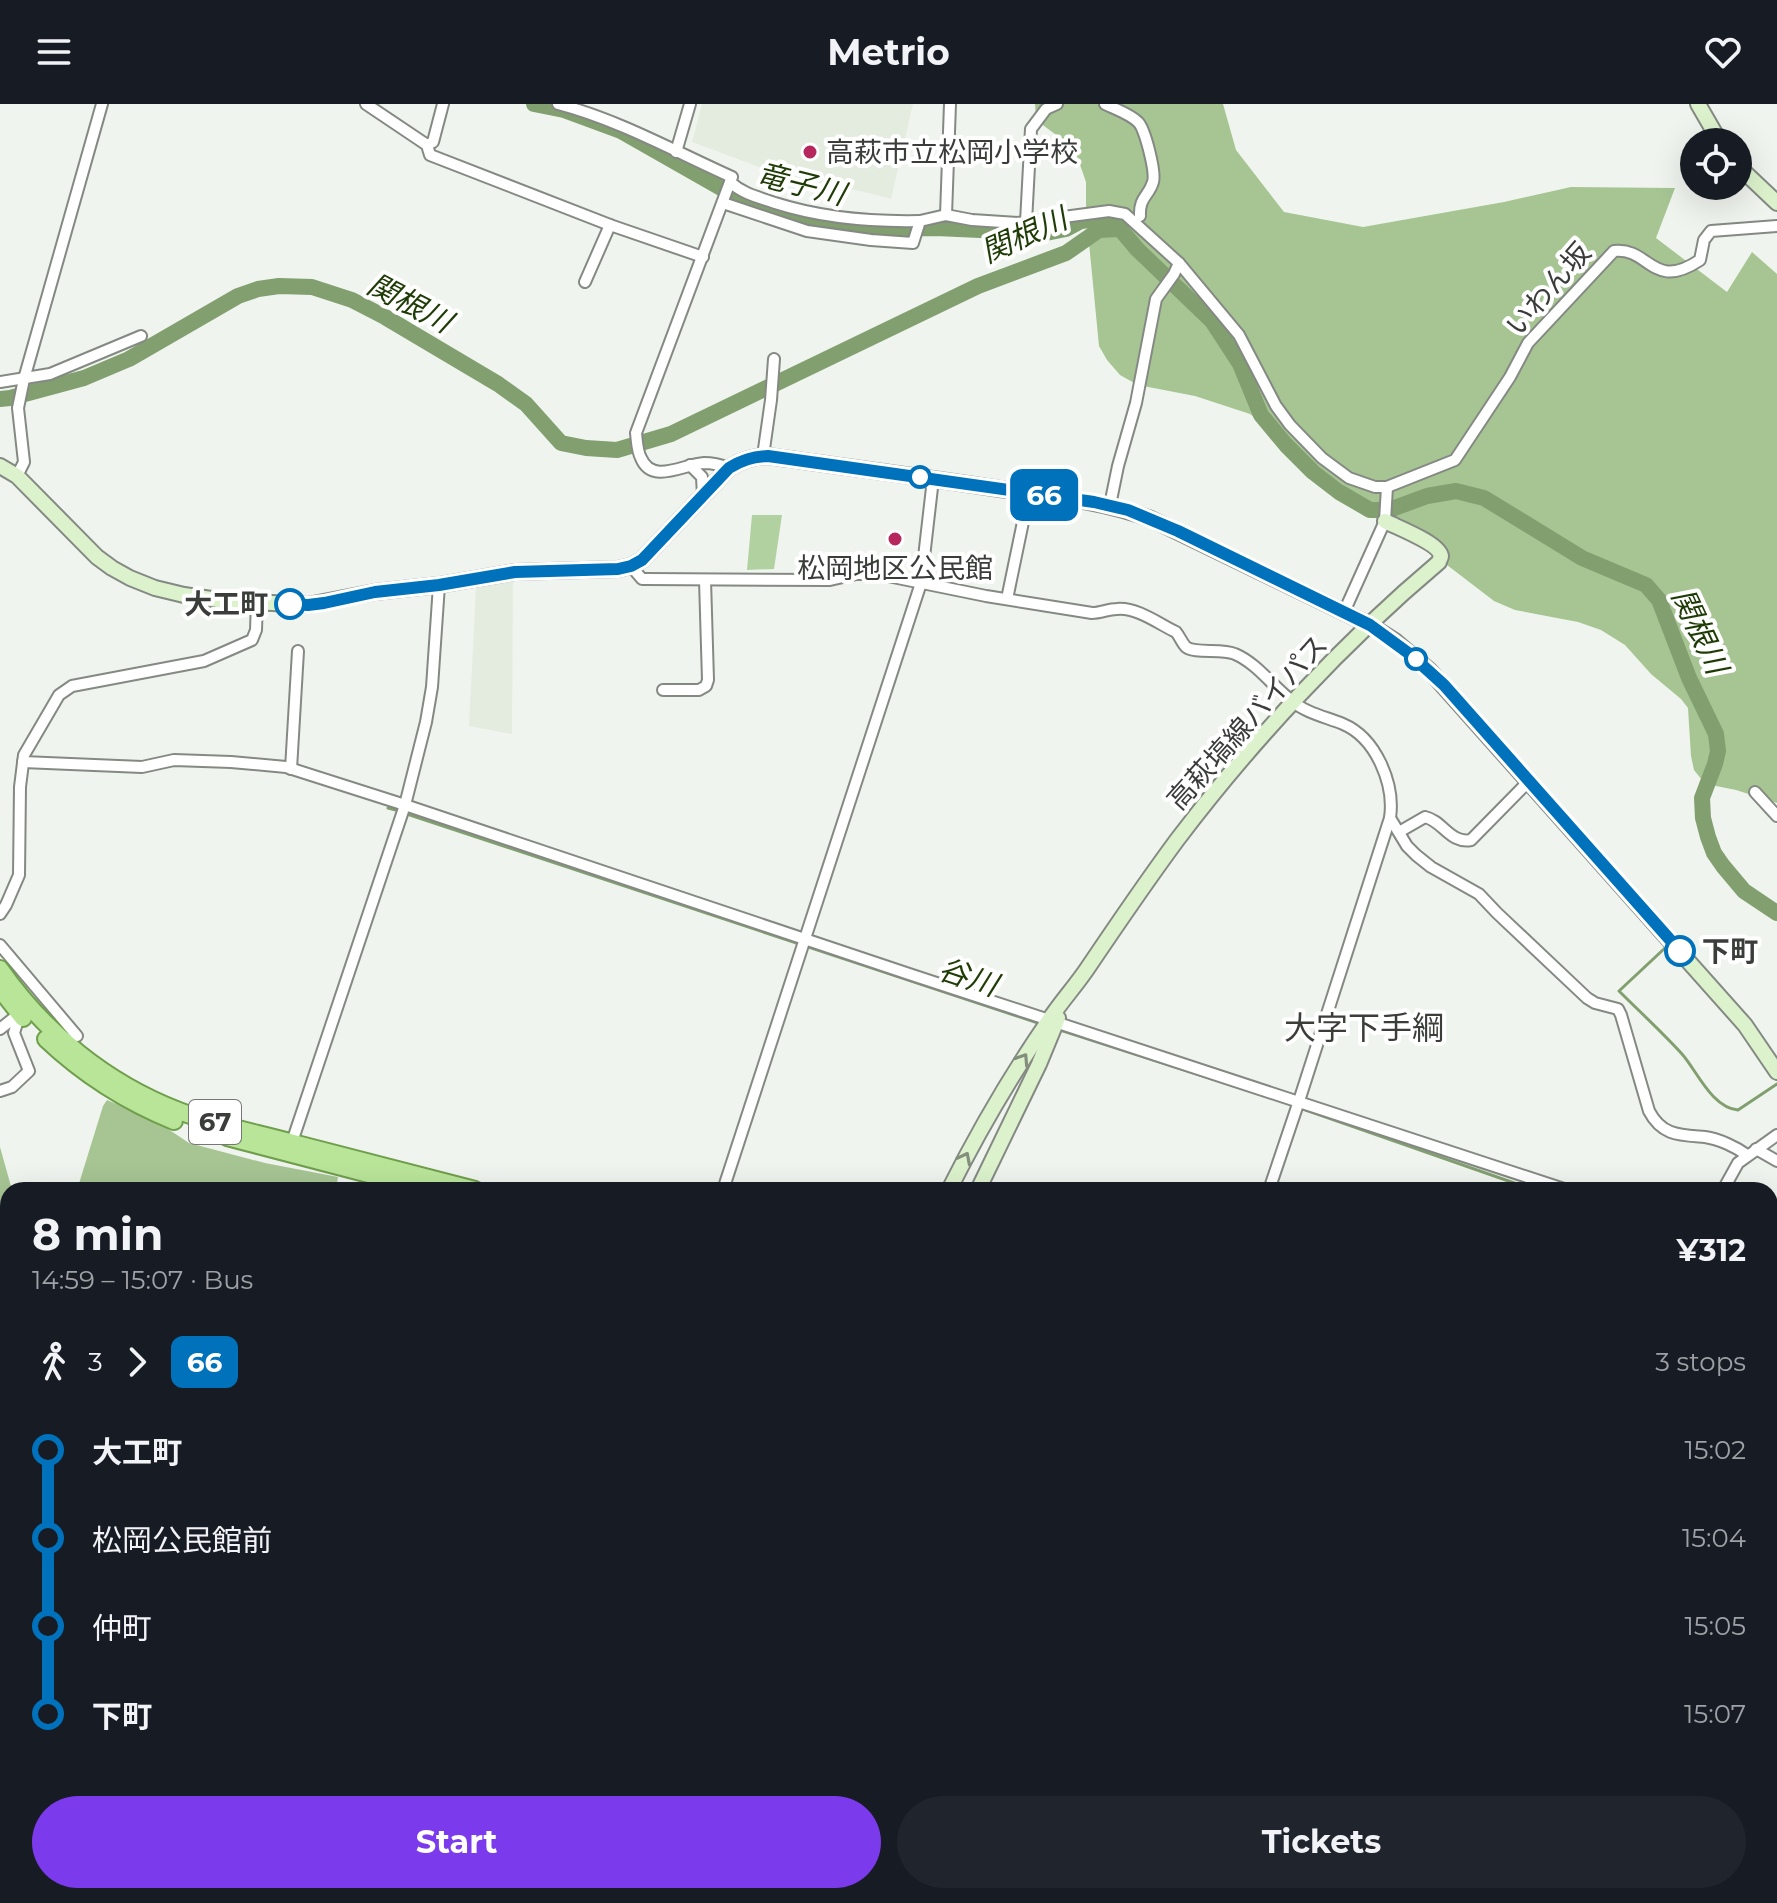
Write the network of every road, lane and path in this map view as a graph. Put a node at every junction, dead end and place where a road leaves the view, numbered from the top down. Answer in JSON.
{"nodes":[{"id":1,"x":102,"y":104,"type":"edge"},
{"id":2,"x":366,"y":104,"type":"edge"},
{"id":3,"x":443,"y":104,"type":"edge"},
{"id":4,"x":558,"y":104,"type":"edge"},
{"id":5,"x":690,"y":104,"type":"edge"},
{"id":6,"x":950,"y":104,"type":"edge"},
{"id":7,"x":1057,"y":104,"type":"edge"},
{"id":8,"x":1105,"y":104,"type":"edge"},
{"id":9,"x":1698,"y":104,"type":"edge"},
{"id":10,"x":1712,"y":128,"type":"edge"},
{"id":11,"x":427,"y":145,"type":"junction"},
{"id":12,"x":676,"y":152,"type":"junction"},
{"id":13,"x":1752,"y":179,"type":"edge"},
{"id":14,"x":730,"y":182,"type":"junction"},
{"id":15,"x":723,"y":202,"type":"junction"},
{"id":16,"x":1777,"y":203,"type":"edge"},
{"id":17,"x":946,"y":215,"type":"junction"},
{"id":18,"x":1140,"y":216,"type":"dead end"},
{"id":19,"x":920,"y":221,"type":"junction"},
{"id":20,"x":1026,"y":222,"type":"junction"},
{"id":21,"x":610,"y":225,"type":"junction"},
{"id":22,"x":1777,"y":226,"type":"edge"},
{"id":23,"x":703,"y":257,"type":"junction"},
{"id":24,"x":1176,"y":268,"type":"junction"},
{"id":25,"x":585,"y":282,"type":"dead end"},
{"id":26,"x":141,"y":336,"type":"dead end"},
{"id":27,"x":774,"y":359,"type":"dead end"},
{"id":28,"x":24,"y":379,"type":"junction"},
{"id":29,"x":0,"y":382,"type":"edge"},
{"id":30,"x":763,"y":456,"type":"junction"},
{"id":31,"x":690,"y":465,"type":"junction"},
{"id":32,"x":0,"y":466,"type":"edge"},
{"id":33,"x":729,"y":468,"type":"junction"},
{"id":34,"x":17,"y":476,"type":"junction"},
{"id":35,"x":933,"y":479,"type":"junction"},
{"id":36,"x":1387,"y":491,"type":"junction"},
{"id":37,"x":1029,"y":493,"type":"junction"},
{"id":38,"x":703,"y":496,"type":"junction"},
{"id":39,"x":1110,"y":505,"type":"junction"},
{"id":40,"x":1386,"y":518,"type":"junction"},
{"id":41,"x":631,"y":566,"type":"junction"},
{"id":42,"x":705,"y":580,"type":"junction"},
{"id":43,"x":921,"y":583,"type":"junction"},
{"id":44,"x":439,"y":585,"type":"junction"},
{"id":45,"x":1007,"y":599,"type":"junction"},
{"id":46,"x":257,"y":602,"type":"junction"},
{"id":47,"x":1344,"y":612,"type":"junction"},
{"id":48,"x":1370,"y":625,"type":"junction"},
{"id":49,"x":298,"y":651,"type":"dead end"},
{"id":50,"x":663,"y":690,"type":"dead end"},
{"id":51,"x":1293,"y":703,"type":"junction"},
{"id":52,"x":23,"y":762,"type":"junction"},
{"id":53,"x":291,"y":769,"type":"junction"},
{"id":54,"x":1529,"y":781,"type":"junction"},
{"id":55,"x":1755,"y":792,"type":"dead end"},
{"id":56,"x":405,"y":805,"type":"junction"},
{"id":57,"x":1777,"y":816,"type":"edge"},
{"id":58,"x":1390,"y":818,"type":"junction"},
{"id":59,"x":1399,"y":832,"type":"junction"},
{"id":60,"x":0,"y":914,"type":"edge"},
{"id":61,"x":806,"y":939,"type":"junction"},
{"id":62,"x":0,"y":945,"type":"edge"},
{"id":63,"x":0,"y":969,"type":"edge"},
{"id":64,"x":0,"y":989,"type":"edge"},
{"id":65,"x":43,"y":995,"type":"junction"},
{"id":66,"x":24,"y":1010,"type":"junction"},
{"id":67,"x":1053,"y":1020,"type":"junction"},
{"id":68,"x":0,"y":1029,"type":"edge"},
{"id":69,"x":77,"y":1036,"type":"dead end"},
{"id":70,"x":1777,"y":1072,"type":"edge"},
{"id":71,"x":0,"y":1091,"type":"edge"},
{"id":72,"x":1299,"y":1101,"type":"junction"},
{"id":73,"x":1777,"y":1135,"type":"edge"},
{"id":74,"x":292,"y":1142,"type":"junction"},
{"id":75,"x":1752,"y":1152,"type":"junction"},
{"id":76,"x":1777,"y":1161,"type":"edge"},
{"id":77,"x":399,"y":1182,"type":"edge"},
{"id":78,"x":444,"y":1182,"type":"edge"},
{"id":79,"x":726,"y":1182,"type":"edge"},
{"id":80,"x":953,"y":1182,"type":"edge"},
{"id":81,"x":982,"y":1182,"type":"edge"},
{"id":82,"x":1272,"y":1182,"type":"edge"},
{"id":83,"x":1543,"y":1182,"type":"edge"},
{"id":84,"x":1727,"y":1182,"type":"edge"}],
"edges":[{"from":1,"to":28,"type":"street"},
{"from":2,"to":11,"type":"street"},
{"from":3,"to":11,"type":"street"},
{"from":4,"to":12,"type":"street"},
{"from":5,"to":12,"type":"street"},
{"from":6,"to":17,"type":"street"},
{"from":7,"to":20,"type":"street"},
{"from":8,"to":18,"type":"street"},
{"from":9,"to":10,"type":"street"},
{"from":11,"to":21,"type":"street"},
{"from":12,"to":14,"type":"street"},
{"from":13,"to":16,"type":"street"},
{"from":14,"to":15,"type":"street"},
{"from":14,"to":19,"type":"street"},
{"from":15,"to":19,"type":"street"},
{"from":15,"to":23,"type":"street"},
{"from":17,"to":19,"type":"street"},
{"from":17,"to":20,"type":"street"},
{"from":20,"to":24,"type":"street"},
{"from":21,"to":23,"type":"street"},
{"from":21,"to":25,"type":"street"},
{"from":22,"to":36,"type":"street","name":"いわん坂"},
{"from":23,"to":31,"type":"street"},
{"from":24,"to":36,"type":"street"},
{"from":24,"to":39,"type":"street"},
{"from":26,"to":28,"type":"street"},
{"from":27,"to":30,"type":"street"},
{"from":28,"to":29,"type":"street"},
{"from":28,"to":34,"type":"street"},
{"from":30,"to":33,"type":"street"},
{"from":30,"to":35,"type":"street"},
{"from":31,"to":33,"type":"street"},
{"from":31,"to":38,"type":"street"},
{"from":32,"to":34,"type":"street"},
{"from":33,"to":38,"type":"street"},
{"from":34,"to":46,"type":"street"},
{"from":35,"to":37,"type":"street"},
{"from":35,"to":43,"type":"street"},
{"from":36,"to":40,"type":"street"},
{"from":37,"to":39,"type":"street"},
{"from":37,"to":45,"type":"street"},
{"from":38,"to":41,"type":"street"},
{"from":39,"to":47,"type":"street"},
{"from":40,"to":47,"type":"street"},
{"from":40,"to":48,"type":"street","name":"高萩塙線バイパス"},
{"from":41,"to":42,"type":"street"},
{"from":41,"to":44,"type":"street"},
{"from":42,"to":43,"type":"street"},
{"from":42,"to":50,"type":"street"},
{"from":43,"to":45,"type":"street"},
{"from":43,"to":61,"type":"street"},
{"from":44,"to":46,"type":"street"},
{"from":44,"to":56,"type":"street"},
{"from":45,"to":51,"type":"street"},
{"from":46,"to":52,"type":"street"},
{"from":47,"to":48,"type":"street"},
{"from":48,"to":51,"type":"street","name":"高萩塙線バイパス"},
{"from":48,"to":54,"type":"street"},
{"from":49,"to":53,"type":"street"},
{"from":51,"to":58,"type":"street"},
{"from":51,"to":67,"type":"street","name":"高萩塙線バイパス"},
{"from":52,"to":53,"type":"street"},
{"from":52,"to":60,"type":"street"},
{"from":53,"to":56,"type":"street"},
{"from":54,"to":59,"type":"street"},
{"from":54,"to":70,"type":"street"},
{"from":55,"to":57,"type":"street"},
{"from":56,"to":61,"type":"street"},
{"from":56,"to":74,"type":"street"},
{"from":58,"to":59,"type":"street"},
{"from":58,"to":72,"type":"street"},
{"from":59,"to":75,"type":"street"},
{"from":61,"to":67,"type":"street"},
{"from":61,"to":79,"type":"street"},
{"from":62,"to":65,"type":"street"},
{"from":63,"to":66,"type":"main road","number":"67"},
{"from":64,"to":66,"type":"main road","number":"67"},
{"from":65,"to":66,"type":"street"},
{"from":65,"to":69,"type":"street"},
{"from":66,"to":68,"type":"street"},
{"from":66,"to":71,"type":"street"},
{"from":66,"to":74,"type":"main road","number":"67"},
{"from":66,"to":77,"type":"main road","number":"67"},
{"from":67,"to":72,"type":"street"},
{"from":80,"to":67,"type":"street","name":"高萩塙線バイパス","one_way":true},
{"from":67,"to":81,"type":"street","name":"高萩塙線バイパス"},
{"from":72,"to":82,"type":"street"},
{"from":72,"to":83,"type":"street"},
{"from":73,"to":75,"type":"street"},
{"from":74,"to":78,"type":"main road","number":"67"},
{"from":75,"to":76,"type":"street"},
{"from":75,"to":84,"type":"street"}]}
